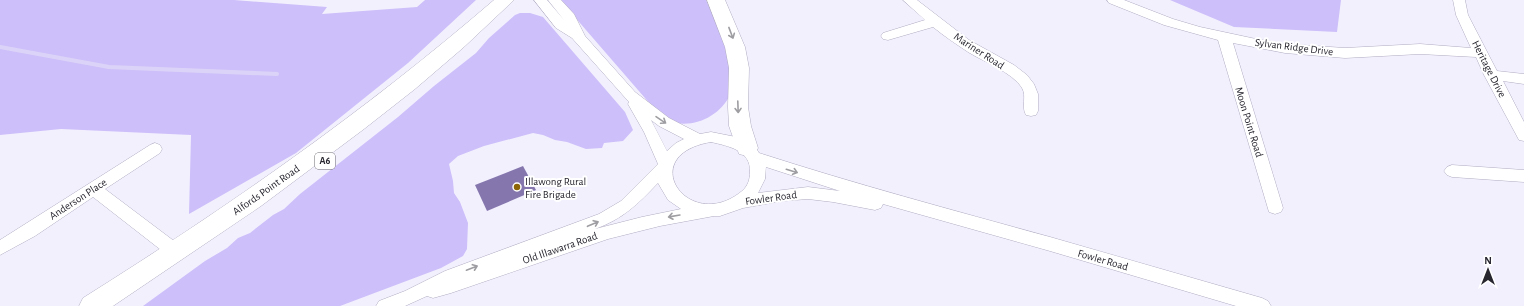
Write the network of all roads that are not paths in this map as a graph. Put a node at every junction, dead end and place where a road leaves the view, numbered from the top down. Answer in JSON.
{"nodes":[{"id":1,"x":505,"y":0,"type":"edge"},
{"id":2,"x":519,"y":0,"type":"edge"},
{"id":3,"x":540,"y":0,"type":"edge"},
{"id":4,"x":554,"y":0,"type":"edge"},
{"id":5,"x":716,"y":0,"type":"edge"},
{"id":6,"x":910,"y":0,"type":"edge"},
{"id":7,"x":1113,"y":0,"type":"edge"},
{"id":8,"x":1459,"y":0,"type":"edge"},
{"id":9,"x":565,"y":21,"type":"junction"},
{"id":10,"x":934,"y":22,"type":"junction"},
{"id":11,"x":888,"y":36,"type":"dead end"},
{"id":12,"x":1224,"y":37,"type":"junction"},
{"id":13,"x":1481,"y":53,"type":"junction"},
{"id":14,"x":1491,"y":75,"type":"junction"},
{"id":15,"x":1524,"y":78,"type":"edge"},
{"id":16,"x":630,"y":96,"type":"junction"},
{"id":17,"x":1031,"y":111,"type":"dead end"},
{"id":18,"x":1524,"y":136,"type":"edge"},
{"id":19,"x":698,"y":139,"type":"junction"},
{"id":20,"x":155,"y":149,"type":"dead end"},
{"id":21,"x":751,"y":153,"type":"junction"},
{"id":22,"x":666,"y":166,"type":"junction"},
{"id":23,"x":1452,"y":171,"type":"dead end"},
{"id":24,"x":1524,"y":176,"type":"edge"},
{"id":25,"x":93,"y":189,"type":"junction"},
{"id":26,"x":738,"y":203,"type":"junction"},
{"id":27,"x":1275,"y":208,"type":"dead end"},
{"id":28,"x":712,"y":210,"type":"junction"},
{"id":29,"x":945,"y":216,"type":"junction"},
{"id":30,"x":0,"y":248,"type":"edge"},
{"id":31,"x":176,"y":252,"type":"junction"},
{"id":32,"x":411,"y":296,"type":"junction"},
{"id":33,"x":92,"y":306,"type":"edge"},
{"id":34,"x":120,"y":306,"type":"edge"},
{"id":35,"x":385,"y":306,"type":"edge"},
{"id":36,"x":1262,"y":306,"type":"edge"}],
"edges":[{"from":1,"to":31,"type":"highway","name":"Alfords Point Road","number":"A6"},
{"from":2,"to":34,"type":"highway","name":"Alfords Point Road","number":"A6"},
{"from":3,"to":9,"type":"street"},
{"from":4,"to":9,"type":"street"},
{"from":5,"to":21,"type":"highway","one_way":true},
{"from":6,"to":10,"type":"street","name":"Mariner Road"},
{"from":7,"to":12,"type":"street","name":"Sylvan Ridge Drive"},
{"from":8,"to":13,"type":"street","name":"Heritage Drive"},
{"from":9,"to":16,"type":"street"},
{"from":10,"to":11,"type":"street"},
{"from":10,"to":17,"type":"street","name":"Mariner Road"},
{"from":12,"to":13,"type":"street","name":"Sylvan Ridge Drive"},
{"from":12,"to":27,"type":"street","name":"Moon Point Road"},
{"from":13,"to":14,"type":"street","name":"Heritage Drive"},
{"from":14,"to":15,"type":"street"},
{"from":14,"to":18,"type":"street","name":"Heritage Drive"},
{"from":16,"to":19,"type":"street","one_way":true},
{"from":16,"to":22,"type":"street"},
{"from":19,"to":21,"type":"street"},
{"from":19,"to":22,"type":"street"},
{"from":20,"to":25,"type":"street","name":"Anderson Place"},
{"from":21,"to":26,"type":"street"},
{"from":21,"to":29,"type":"street","name":"Fowler Road","one_way":true},
{"from":22,"to":28,"type":"street"},
{"from":32,"to":22,"type":"street","name":"Old Illawarra Road","one_way":true},
{"from":23,"to":24,"type":"street"},
{"from":25,"to":30,"type":"street","name":"Anderson Place"},
{"from":25,"to":31,"type":"street"},
{"from":26,"to":28,"type":"street"},
{"from":26,"to":29,"type":"street","name":"Fowler Road"},
{"from":28,"to":32,"type":"street","name":"Old Illawarra Road","one_way":true},
{"from":29,"to":36,"type":"street","name":"Fowler Road"},
{"from":31,"to":33,"type":"highway","name":"Alfords Point Road","number":"A6"},
{"from":32,"to":35,"type":"street","name":"Old Illawarra Road"}]}
